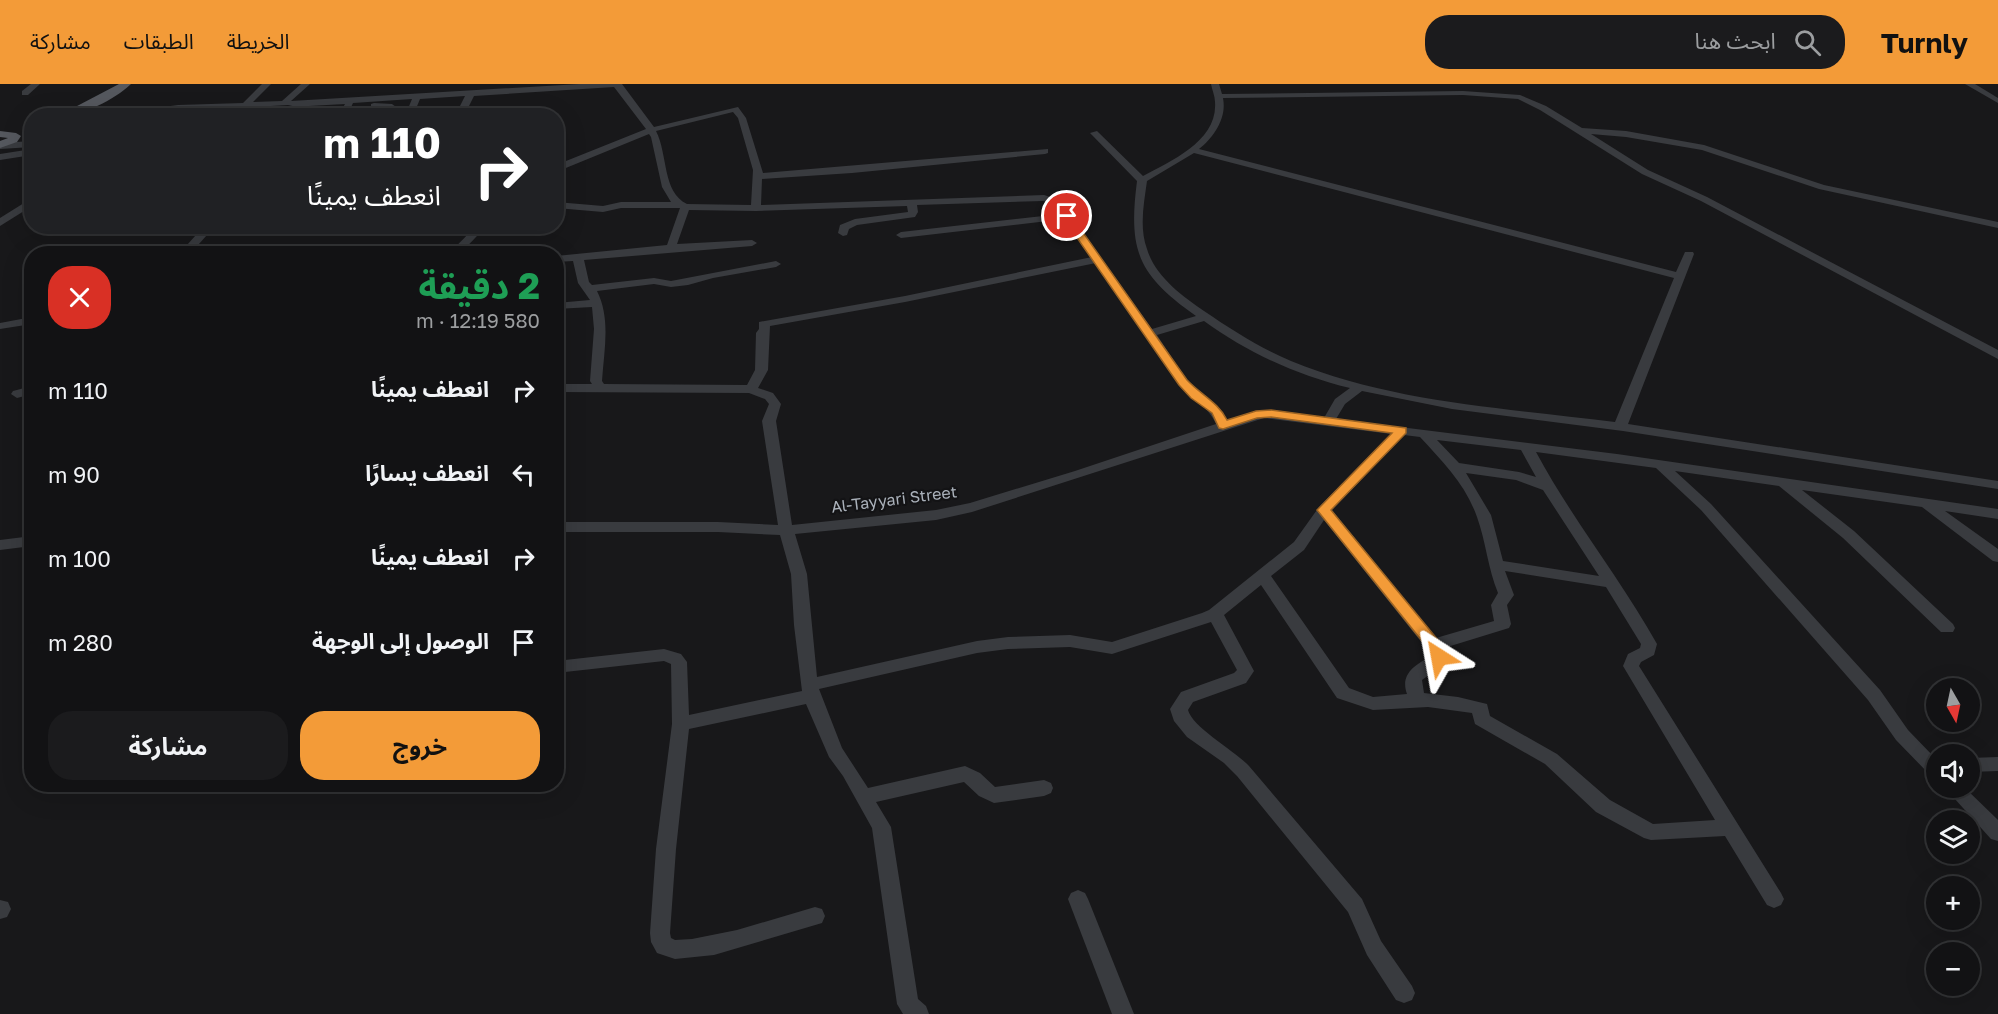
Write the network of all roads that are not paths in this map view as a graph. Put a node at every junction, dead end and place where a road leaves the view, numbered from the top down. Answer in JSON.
{"nodes":[{"id":1,"x":36,"y":84,"type":"edge"},
{"id":2,"x":126,"y":84,"type":"edge"},
{"id":3,"x":138,"y":84,"type":"edge"},
{"id":4,"x":267,"y":84,"type":"edge"},
{"id":5,"x":306,"y":84,"type":"edge"},
{"id":6,"x":617,"y":84,"type":"edge"},
{"id":7,"x":1215,"y":84,"type":"edge"},
{"id":8,"x":1969,"y":84,"type":"edge"},
{"id":9,"x":25,"y":93,"type":"dead end"},
{"id":10,"x":471,"y":93,"type":"junction"},
{"id":11,"x":418,"y":95,"type":"junction"},
{"id":12,"x":1220,"y":96,"type":"junction"},
{"id":13,"x":372,"y":98,"type":"junction"},
{"id":14,"x":351,"y":100,"type":"junction"},
{"id":15,"x":1998,"y":102,"type":"edge"},
{"id":16,"x":283,"y":104,"type":"junction"},
{"id":17,"x":300,"y":104,"type":"junction"},
{"id":18,"x":242,"y":105,"type":"junction"},
{"id":19,"x":80,"y":108,"type":"edge"},
{"id":20,"x":92,"y":108,"type":"edge"},
{"id":21,"x":178,"y":108,"type":"edge"},
{"id":22,"x":239,"y":108,"type":"edge"},
{"id":23,"x":306,"y":108,"type":"edge"},
{"id":24,"x":346,"y":108,"type":"edge"},
{"id":25,"x":393,"y":108,"type":"edge"},
{"id":26,"x":412,"y":108,"type":"edge"},
{"id":27,"x":463,"y":108,"type":"edge"},
{"id":28,"x":652,"y":130,"type":"junction"},
{"id":29,"x":1579,"y":131,"type":"junction"},
{"id":30,"x":1094,"y":133,"type":"dead end"},
{"id":31,"x":1045,"y":151,"type":"dead end"},
{"id":32,"x":1195,"y":151,"type":"junction"},
{"id":33,"x":24,"y":153,"type":"edge"},
{"id":34,"x":0,"y":157,"type":"edge"},
{"id":35,"x":564,"y":166,"type":"edge"},
{"id":36,"x":759,"y":176,"type":"junction"},
{"id":37,"x":1142,"y":180,"type":"junction"},
{"id":38,"x":912,"y":203,"type":"junction"},
{"id":39,"x":24,"y":206,"type":"edge"},
{"id":40,"x":564,"y":206,"type":"edge"},
{"id":41,"x":681,"y":206,"type":"junction"},
{"id":42,"x":756,"y":208,"type":"junction"},
{"id":43,"x":1067,"y":216,"type":"junction"},
{"id":44,"x":0,"y":223,"type":"edge"},
{"id":45,"x":1998,"y":225,"type":"edge"},
{"id":46,"x":843,"y":233,"type":"dead end"},
{"id":47,"x":203,"y":234,"type":"edge"},
{"id":48,"x":475,"y":234,"type":"edge"},
{"id":49,"x":901,"y":235,"type":"dead end"},
{"id":50,"x":752,"y":243,"type":"dead end"},
{"id":51,"x":191,"y":246,"type":"edge"},
{"id":52,"x":461,"y":246,"type":"edge"},
{"id":53,"x":670,"y":248,"type":"junction"},
{"id":54,"x":1689,"y":254,"type":"dead end"},
{"id":55,"x":578,"y":257,"type":"junction"},
{"id":56,"x":564,"y":258,"type":"edge"},
{"id":57,"x":1099,"y":260,"type":"junction"},
{"id":58,"x":776,"y":264,"type":"dead end"},
{"id":59,"x":1679,"y":276,"type":"junction"},
{"id":60,"x":591,"y":288,"type":"junction"},
{"id":61,"x":598,"y":303,"type":"junction"},
{"id":62,"x":564,"y":305,"type":"edge"},
{"id":63,"x":1203,"y":318,"type":"junction"},
{"id":64,"x":24,"y":322,"type":"edge"},
{"id":65,"x":0,"y":326,"type":"edge"},
{"id":66,"x":1148,"y":333,"type":"junction"},
{"id":67,"x":1998,"y":355,"type":"edge"},
{"id":68,"x":1360,"y":387,"type":"junction"},
{"id":69,"x":564,"y":388,"type":"edge"},
{"id":70,"x":600,"y":388,"type":"junction"},
{"id":71,"x":750,"y":389,"type":"junction"},
{"id":72,"x":24,"y":392,"type":"edge"},
{"id":73,"x":17,"y":394,"type":"dead end"},
{"id":74,"x":1329,"y":420,"type":"junction"},
{"id":75,"x":1223,"y":425,"type":"junction"},
{"id":76,"x":1620,"y":427,"type":"junction"},
{"id":77,"x":1402,"y":430,"type":"junction"},
{"id":78,"x":1425,"y":435,"type":"junction"},
{"id":79,"x":1526,"y":446,"type":"junction"},
{"id":80,"x":1660,"y":464,"type":"junction"},
{"id":81,"x":1456,"y":466,"type":"junction"},
{"id":82,"x":1782,"y":482,"type":"junction"},
{"id":83,"x":1998,"y":485,"type":"edge"},
{"id":84,"x":1548,"y":487,"type":"junction"},
{"id":85,"x":1926,"y":503,"type":"junction"},
{"id":86,"x":1324,"y":510,"type":"junction"},
{"id":87,"x":1998,"y":514,"type":"edge"},
{"id":88,"x":564,"y":527,"type":"edge"},
{"id":89,"x":786,"y":530,"type":"junction"},
{"id":90,"x":24,"y":542,"type":"edge"},
{"id":91,"x":0,"y":545,"type":"edge"},
{"id":92,"x":1998,"y":557,"type":"edge"},
{"id":93,"x":1498,"y":566,"type":"junction"},
{"id":94,"x":1263,"y":576,"type":"junction"},
{"id":95,"x":1612,"y":583,"type":"junction"},
{"id":96,"x":1215,"y":614,"type":"junction"},
{"id":97,"x":1947,"y":628,"type":"dead end"},
{"id":98,"x":1434,"y":645,"type":"junction"},
{"id":99,"x":564,"y":666,"type":"edge"},
{"id":100,"x":810,"y":691,"type":"junction"},
{"id":101,"x":1419,"y":700,"type":"junction"},
{"id":102,"x":681,"y":724,"type":"junction"},
{"id":103,"x":1926,"y":758,"type":"edge"},
{"id":104,"x":1998,"y":764,"type":"edge"},
{"id":105,"x":1980,"y":765,"type":"edge"},
{"id":106,"x":1044,"y":789,"type":"dead end"},
{"id":107,"x":862,"y":796,"type":"junction"},
{"id":108,"x":1964,"y":798,"type":"edge"},
{"id":109,"x":1731,"y":827,"type":"junction"},
{"id":110,"x":1998,"y":833,"type":"edge"},
{"id":111,"x":1078,"y":899,"type":"dead end"},
{"id":112,"x":1774,"y":899,"type":"dead end"},
{"id":113,"x":815,"y":916,"type":"dead end"},
{"id":114,"x":1404,"y":993,"type":"dead end"},
{"id":115,"x":918,"y":1014,"type":"edge"},
{"id":116,"x":1123,"y":1014,"type":"edge"}],
"edges":[{"from":1,"to":9,"type":"street"},
{"from":2,"to":19,"type":"main road"},
{"from":3,"to":20,"type":"main road"},
{"from":4,"to":18,"type":"street"},
{"from":5,"to":16,"type":"street"},
{"from":6,"to":10,"type":"street"},
{"from":6,"to":28,"type":"street"},
{"from":7,"to":12,"type":"street"},
{"from":8,"to":15,"type":"street"},
{"from":10,"to":11,"type":"street"},
{"from":10,"to":27,"type":"street"},
{"from":11,"to":13,"type":"street"},
{"from":11,"to":26,"type":"street"},
{"from":12,"to":29,"type":"street"},
{"from":12,"to":32,"type":"street"},
{"from":13,"to":14,"type":"street"},
{"from":13,"to":25,"type":"street"},
{"from":14,"to":17,"type":"street"},
{"from":14,"to":24,"type":"street"},
{"from":16,"to":17,"type":"street"},
{"from":16,"to":18,"type":"street"},
{"from":17,"to":23,"type":"street"},
{"from":18,"to":21,"type":"street"},
{"from":18,"to":22,"type":"street"},
{"from":28,"to":35,"type":"street"},
{"from":28,"to":36,"type":"street"},
{"from":28,"to":41,"type":"street"},
{"from":29,"to":45,"type":"street"},
{"from":29,"to":67,"type":"street"},
{"from":30,"to":37,"type":"street"},
{"from":31,"to":36,"type":"street"},
{"from":32,"to":37,"type":"street"},
{"from":32,"to":59,"type":"street"},
{"from":33,"to":34,"type":"street"},
{"from":36,"to":42,"type":"street"},
{"from":37,"to":63,"type":"street"},
{"from":38,"to":42,"type":"street"},
{"from":38,"to":43,"type":"street"},
{"from":38,"to":46,"type":"street"},
{"from":39,"to":44,"type":"street"},
{"from":40,"to":41,"type":"street"},
{"from":41,"to":42,"type":"street"},
{"from":41,"to":53,"type":"street"},
{"from":43,"to":49,"type":"street"},
{"from":43,"to":57,"type":"street"},
{"from":47,"to":51,"type":"street"},
{"from":48,"to":52,"type":"street"},
{"from":50,"to":53,"type":"street"},
{"from":53,"to":55,"type":"street"},
{"from":54,"to":59,"type":"street"},
{"from":55,"to":56,"type":"street"},
{"from":55,"to":60,"type":"street"},
{"from":57,"to":66,"type":"street"},
{"from":57,"to":71,"type":"street"},
{"from":58,"to":60,"type":"street"},
{"from":59,"to":76,"type":"street"},
{"from":60,"to":61,"type":"street"},
{"from":61,"to":62,"type":"street"},
{"from":61,"to":70,"type":"street"},
{"from":63,"to":66,"type":"street"},
{"from":63,"to":68,"type":"street"},
{"from":64,"to":65,"type":"street"},
{"from":66,"to":75,"type":"street"},
{"from":68,"to":74,"type":"street"},
{"from":68,"to":76,"type":"street"},
{"from":69,"to":70,"type":"street"},
{"from":70,"to":71,"type":"street"},
{"from":71,"to":89,"type":"street"},
{"from":72,"to":73,"type":"street"},
{"from":74,"to":75,"type":"street","name":"Al-Tayyari Street"},
{"from":74,"to":77,"type":"street","name":"Al-Tayyari Street"},
{"from":75,"to":89,"type":"street","name":"Al-Tayyari Street"},
{"from":76,"to":83,"type":"street"},
{"from":77,"to":78,"type":"street","name":"Al-Tayyari Street"},
{"from":77,"to":86,"type":"street"},
{"from":78,"to":79,"type":"street","name":"Al-Tayyari Street"},
{"from":78,"to":81,"type":"street"},
{"from":79,"to":80,"type":"street","name":"Al-Tayyari Street"},
{"from":79,"to":84,"type":"street"},
{"from":80,"to":82,"type":"street","name":"Al-Tayyari Street"},
{"from":80,"to":103,"type":"street"},
{"from":81,"to":84,"type":"street"},
{"from":81,"to":93,"type":"street"},
{"from":82,"to":85,"type":"street","name":"Al-Tayyari Street"},
{"from":82,"to":97,"type":"street"},
{"from":84,"to":95,"type":"street"},
{"from":85,"to":87,"type":"street","name":"Al-Tayyari Street"},
{"from":85,"to":92,"type":"street"},
{"from":86,"to":94,"type":"street"},
{"from":86,"to":98,"type":"street"},
{"from":88,"to":89,"type":"street","name":"Al-Tayyari Street"},
{"from":89,"to":100,"type":"street"},
{"from":90,"to":91,"type":"street"},
{"from":93,"to":95,"type":"street"},
{"from":93,"to":98,"type":"street"},
{"from":94,"to":96,"type":"street"},
{"from":94,"to":101,"type":"street"},
{"from":95,"to":109,"type":"street"},
{"from":96,"to":100,"type":"street"},
{"from":96,"to":114,"type":"street"},
{"from":98,"to":101,"type":"street"},
{"from":99,"to":102,"type":"street"},
{"from":100,"to":102,"type":"street"},
{"from":100,"to":107,"type":"street"},
{"from":101,"to":109,"type":"street"},
{"from":102,"to":113,"type":"street"},
{"from":104,"to":105,"type":"street"},
{"from":106,"to":107,"type":"street"},
{"from":107,"to":115,"type":"street"},
{"from":108,"to":110,"type":"street"},
{"from":109,"to":112,"type":"street"},
{"from":111,"to":116,"type":"street"}]}
